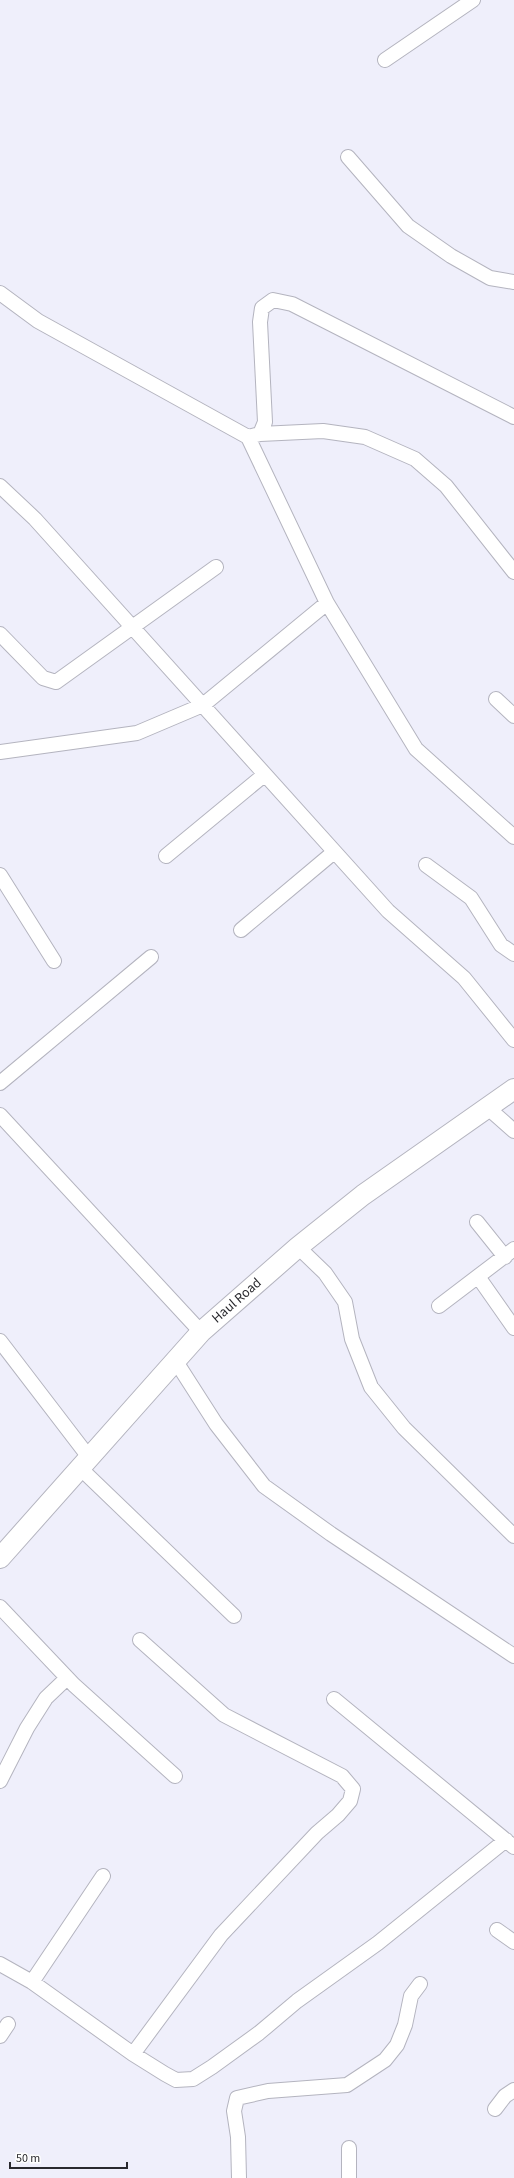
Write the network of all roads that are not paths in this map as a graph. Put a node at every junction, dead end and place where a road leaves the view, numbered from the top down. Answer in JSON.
{"nodes":[{"id":1,"x":473,"y":0,"type":"edge"},
{"id":2,"x":385,"y":60,"type":"dead end"},
{"id":3,"x":348,"y":157,"type":"dead end"},
{"id":4,"x":514,"y":282,"type":"edge"},
{"id":5,"x":0,"y":293,"type":"edge"},
{"id":6,"x":514,"y":417,"type":"edge"},
{"id":7,"x":254,"y":435,"type":"junction"},
{"id":8,"x":0,"y":486,"type":"edge"},
{"id":9,"x":216,"y":567,"type":"dead end"},
{"id":10,"x":514,"y":572,"type":"edge"},
{"id":11,"x":327,"y":603,"type":"junction"},
{"id":12,"x":132,"y":626,"type":"junction"},
{"id":13,"x":0,"y":634,"type":"edge"},
{"id":14,"x":496,"y":699,"type":"dead end"},
{"id":15,"x":203,"y":706,"type":"junction"},
{"id":16,"x":514,"y":716,"type":"edge"},
{"id":17,"x":0,"y":752,"type":"edge"},
{"id":18,"x":264,"y":775,"type":"junction"},
{"id":19,"x":514,"y":837,"type":"edge"},
{"id":20,"x":334,"y":852,"type":"junction"},
{"id":21,"x":166,"y":856,"type":"dead end"},
{"id":22,"x":426,"y":865,"type":"dead end"},
{"id":23,"x":0,"y":875,"type":"edge"},
{"id":24,"x":241,"y":930,"type":"dead end"},
{"id":25,"x":514,"y":954,"type":"edge"},
{"id":26,"x":151,"y":957,"type":"dead end"},
{"id":27,"x":54,"y":961,"type":"dead end"},
{"id":28,"x":514,"y":1040,"type":"edge"},
{"id":29,"x":0,"y":1083,"type":"edge"},
{"id":30,"x":514,"y":1089,"type":"edge"},
{"id":31,"x":488,"y":1108,"type":"junction"},
{"id":32,"x":0,"y":1115,"type":"edge"},
{"id":33,"x":514,"y":1131,"type":"edge"},
{"id":34,"x":476,"y":1222,"type":"dead end"},
{"id":35,"x":298,"y":1247,"type":"junction"},
{"id":36,"x":509,"y":1253,"type":"edge"},
{"id":37,"x":479,"y":1278,"type":"junction"},
{"id":38,"x":439,"y":1306,"type":"dead end"},
{"id":39,"x":514,"y":1328,"type":"edge"},
{"id":40,"x":201,"y":1332,"type":"junction"},
{"id":41,"x":0,"y":1341,"type":"edge"},
{"id":42,"x":175,"y":1360,"type":"junction"},
{"id":43,"x":84,"y":1462,"type":"junction"},
{"id":44,"x":514,"y":1536,"type":"edge"},
{"id":45,"x":0,"y":1558,"type":"edge"},
{"id":46,"x":0,"y":1607,"type":"edge"},
{"id":47,"x":234,"y":1616,"type":"dead end"},
{"id":48,"x":140,"y":1640,"type":"dead end"},
{"id":49,"x":514,"y":1656,"type":"edge"},
{"id":50,"x":67,"y":1678,"type":"junction"},
{"id":51,"x":334,"y":1700,"type":"dead end"},
{"id":52,"x":175,"y":1776,"type":"dead end"},
{"id":53,"x":0,"y":1781,"type":"edge"},
{"id":54,"x":510,"y":1844,"type":"edge"},
{"id":55,"x":103,"y":1876,"type":"dead end"},
{"id":56,"x":496,"y":1930,"type":"dead end"},
{"id":57,"x":514,"y":1942,"type":"edge"},
{"id":58,"x":0,"y":1964,"type":"edge"},
{"id":59,"x":32,"y":1982,"type":"junction"},
{"id":60,"x":420,"y":1984,"type":"dead end"},
{"id":61,"x":8,"y":2024,"type":"dead end"},
{"id":62,"x":0,"y":2036,"type":"edge"},
{"id":63,"x":133,"y":2054,"type":"junction"},
{"id":64,"x":514,"y":2090,"type":"edge"},
{"id":65,"x":495,"y":2109,"type":"dead end"},
{"id":66,"x":349,"y":2148,"type":"dead end"},
{"id":67,"x":239,"y":2178,"type":"edge"},
{"id":68,"x":349,"y":2178,"type":"edge"}],
"edges":[{"from":1,"to":2,"type":"street"},
{"from":3,"to":4,"type":"street"},
{"from":5,"to":7,"type":"street"},
{"from":6,"to":7,"type":"street"},
{"from":7,"to":10,"type":"street"},
{"from":7,"to":11,"type":"street"},
{"from":8,"to":12,"type":"street"},
{"from":9,"to":12,"type":"street"},
{"from":11,"to":15,"type":"street"},
{"from":11,"to":19,"type":"street"},
{"from":12,"to":13,"type":"street"},
{"from":12,"to":15,"type":"street"},
{"from":14,"to":16,"type":"street"},
{"from":15,"to":17,"type":"street"},
{"from":15,"to":18,"type":"street"},
{"from":18,"to":20,"type":"street"},
{"from":18,"to":21,"type":"street"},
{"from":20,"to":24,"type":"street"},
{"from":20,"to":28,"type":"street"},
{"from":22,"to":25,"type":"street"},
{"from":23,"to":27,"type":"street"},
{"from":26,"to":29,"type":"street"},
{"from":30,"to":31,"type":"main road","name":"Haul Road"},
{"from":31,"to":33,"type":"street"},
{"from":31,"to":35,"type":"main road","name":"Haul Road"},
{"from":32,"to":40,"type":"street"},
{"from":34,"to":36,"type":"street"},
{"from":35,"to":40,"type":"main road","name":"Haul Road"},
{"from":35,"to":44,"type":"street"},
{"from":36,"to":37,"type":"street"},
{"from":37,"to":38,"type":"street"},
{"from":37,"to":39,"type":"street"},
{"from":40,"to":42,"type":"main road","name":"Haul Road"},
{"from":41,"to":43,"type":"street"},
{"from":42,"to":43,"type":"main road","name":"Haul Road"},
{"from":42,"to":49,"type":"street"},
{"from":43,"to":45,"type":"main road","name":"Haul Road"},
{"from":43,"to":47,"type":"street"},
{"from":46,"to":50,"type":"street"},
{"from":48,"to":63,"type":"street"},
{"from":50,"to":52,"type":"street"},
{"from":50,"to":53,"type":"street"},
{"from":51,"to":54,"type":"street"},
{"from":54,"to":63,"type":"street"},
{"from":55,"to":59,"type":"street"},
{"from":56,"to":57,"type":"street"},
{"from":58,"to":59,"type":"street"},
{"from":59,"to":63,"type":"street"},
{"from":60,"to":67,"type":"street"},
{"from":61,"to":62,"type":"street"},
{"from":64,"to":65,"type":"street"},
{"from":66,"to":68,"type":"street"}]}
